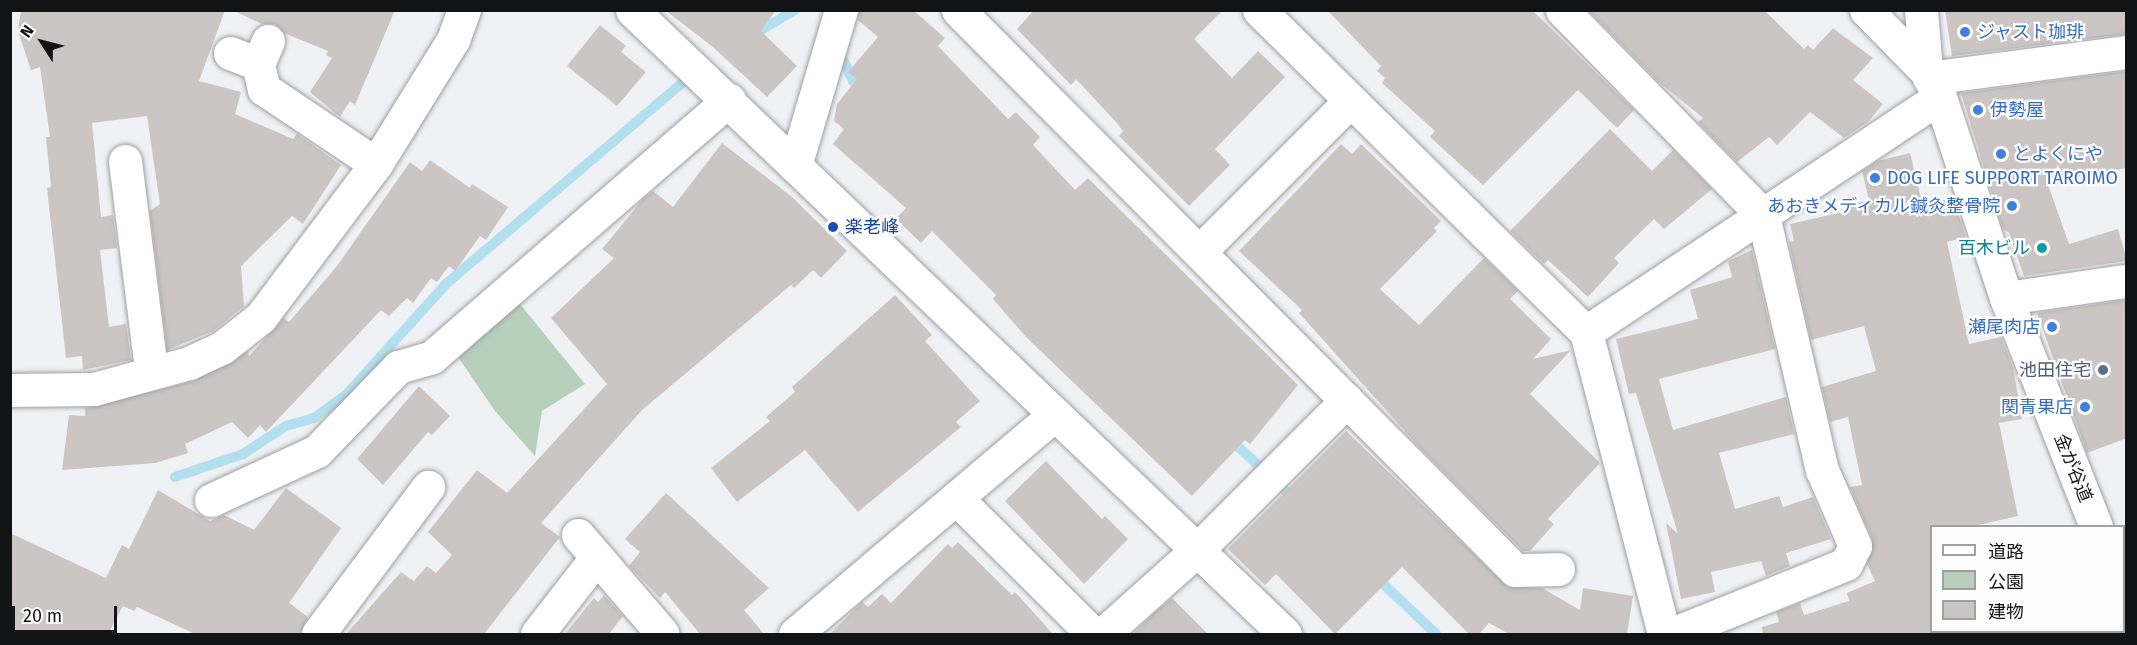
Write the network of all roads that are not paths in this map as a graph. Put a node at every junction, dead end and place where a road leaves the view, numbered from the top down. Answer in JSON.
{"nodes":[{"id":1,"x":464,"y":10,"type":"edge"},
{"id":2,"x":632,"y":10,"type":"edge"},
{"id":3,"x":841,"y":10,"type":"edge"},
{"id":4,"x":958,"y":10,"type":"edge"},
{"id":5,"x":1562,"y":10,"type":"edge"},
{"id":6,"x":1866,"y":10,"type":"edge"},
{"id":7,"x":1921,"y":10,"type":"edge"},
{"id":8,"x":1269,"y":14,"type":"edge"},
{"id":9,"x":252,"y":52,"type":"dead end"},
{"id":10,"x":2127,"y":52,"type":"edge"},
{"id":11,"x":1931,"y":82,"type":"junction"},
{"id":12,"x":729,"y":100,"type":"junction"},
{"id":13,"x":1350,"y":101,"type":"junction"},
{"id":14,"x":125,"y":161,"type":"dead end"},
{"id":15,"x":376,"y":164,"type":"junction"},
{"id":16,"x":795,"y":166,"type":"junction"},
{"id":17,"x":1763,"y":215,"type":"junction"},
{"id":18,"x":1199,"y":252,"type":"junction"},
{"id":19,"x":2127,"y":281,"type":"edge"},
{"id":20,"x":2006,"y":298,"type":"junction"},
{"id":21,"x":1586,"y":332,"type":"junction"},
{"id":22,"x":151,"y":371,"type":"junction"},
{"id":23,"x":10,"y":390,"type":"edge"},
{"id":24,"x":1347,"y":400,"type":"junction"},
{"id":25,"x":1054,"y":415,"type":"junction"},
{"id":26,"x":428,"y":487,"type":"dead end"},
{"id":27,"x":956,"y":498,"type":"junction"},
{"id":28,"x":211,"y":500,"type":"dead end"},
{"id":29,"x":2096,"y":525,"type":"edge"},
{"id":30,"x":1197,"y":550,"type":"junction"},
{"id":31,"x":1558,"y":569,"type":"dead end"},
{"id":32,"x":318,"y":634,"type":"edge"},
{"id":33,"x":537,"y":634,"type":"edge"},
{"id":34,"x":663,"y":634,"type":"edge"},
{"id":35,"x":795,"y":634,"type":"edge"},
{"id":36,"x":1093,"y":634,"type":"edge"},
{"id":37,"x":1103,"y":634,"type":"edge"},
{"id":38,"x":1285,"y":634,"type":"edge"},
{"id":39,"x":1664,"y":634,"type":"edge"},
{"id":40,"x":1672,"y":634,"type":"edge"}],
"edges":[{"from":1,"to":15,"type":"street"},
{"from":2,"to":12,"type":"street"},
{"from":3,"to":16,"type":"street"},
{"from":4,"to":18,"type":"street"},
{"from":5,"to":17,"type":"street"},
{"from":6,"to":11,"type":"street"},
{"from":7,"to":11,"type":"street"},
{"from":8,"to":13,"type":"street"},
{"from":9,"to":15,"type":"street"},
{"from":10,"to":11,"type":"street"},
{"from":11,"to":17,"type":"street"},
{"from":11,"to":20,"type":"street","name":"金が谷道"},
{"from":12,"to":16,"type":"street"},
{"from":12,"to":28,"type":"street"},
{"from":13,"to":18,"type":"street"},
{"from":13,"to":21,"type":"street"},
{"from":14,"to":22,"type":"street"},
{"from":15,"to":22,"type":"street"},
{"from":16,"to":25,"type":"street"},
{"from":17,"to":21,"type":"street"},
{"from":17,"to":40,"type":"street"},
{"from":18,"to":24,"type":"street"},
{"from":19,"to":20,"type":"street"},
{"from":20,"to":29,"type":"street","name":"金が谷道"},
{"from":21,"to":39,"type":"street"},
{"from":22,"to":23,"type":"street"},
{"from":24,"to":30,"type":"street"},
{"from":24,"to":31,"type":"street"},
{"from":25,"to":27,"type":"street"},
{"from":25,"to":30,"type":"street"},
{"from":26,"to":32,"type":"street"},
{"from":27,"to":35,"type":"street"},
{"from":27,"to":36,"type":"street"},
{"from":30,"to":37,"type":"street"},
{"from":30,"to":38,"type":"street"},
{"from":33,"to":34,"type":"street"}]}
